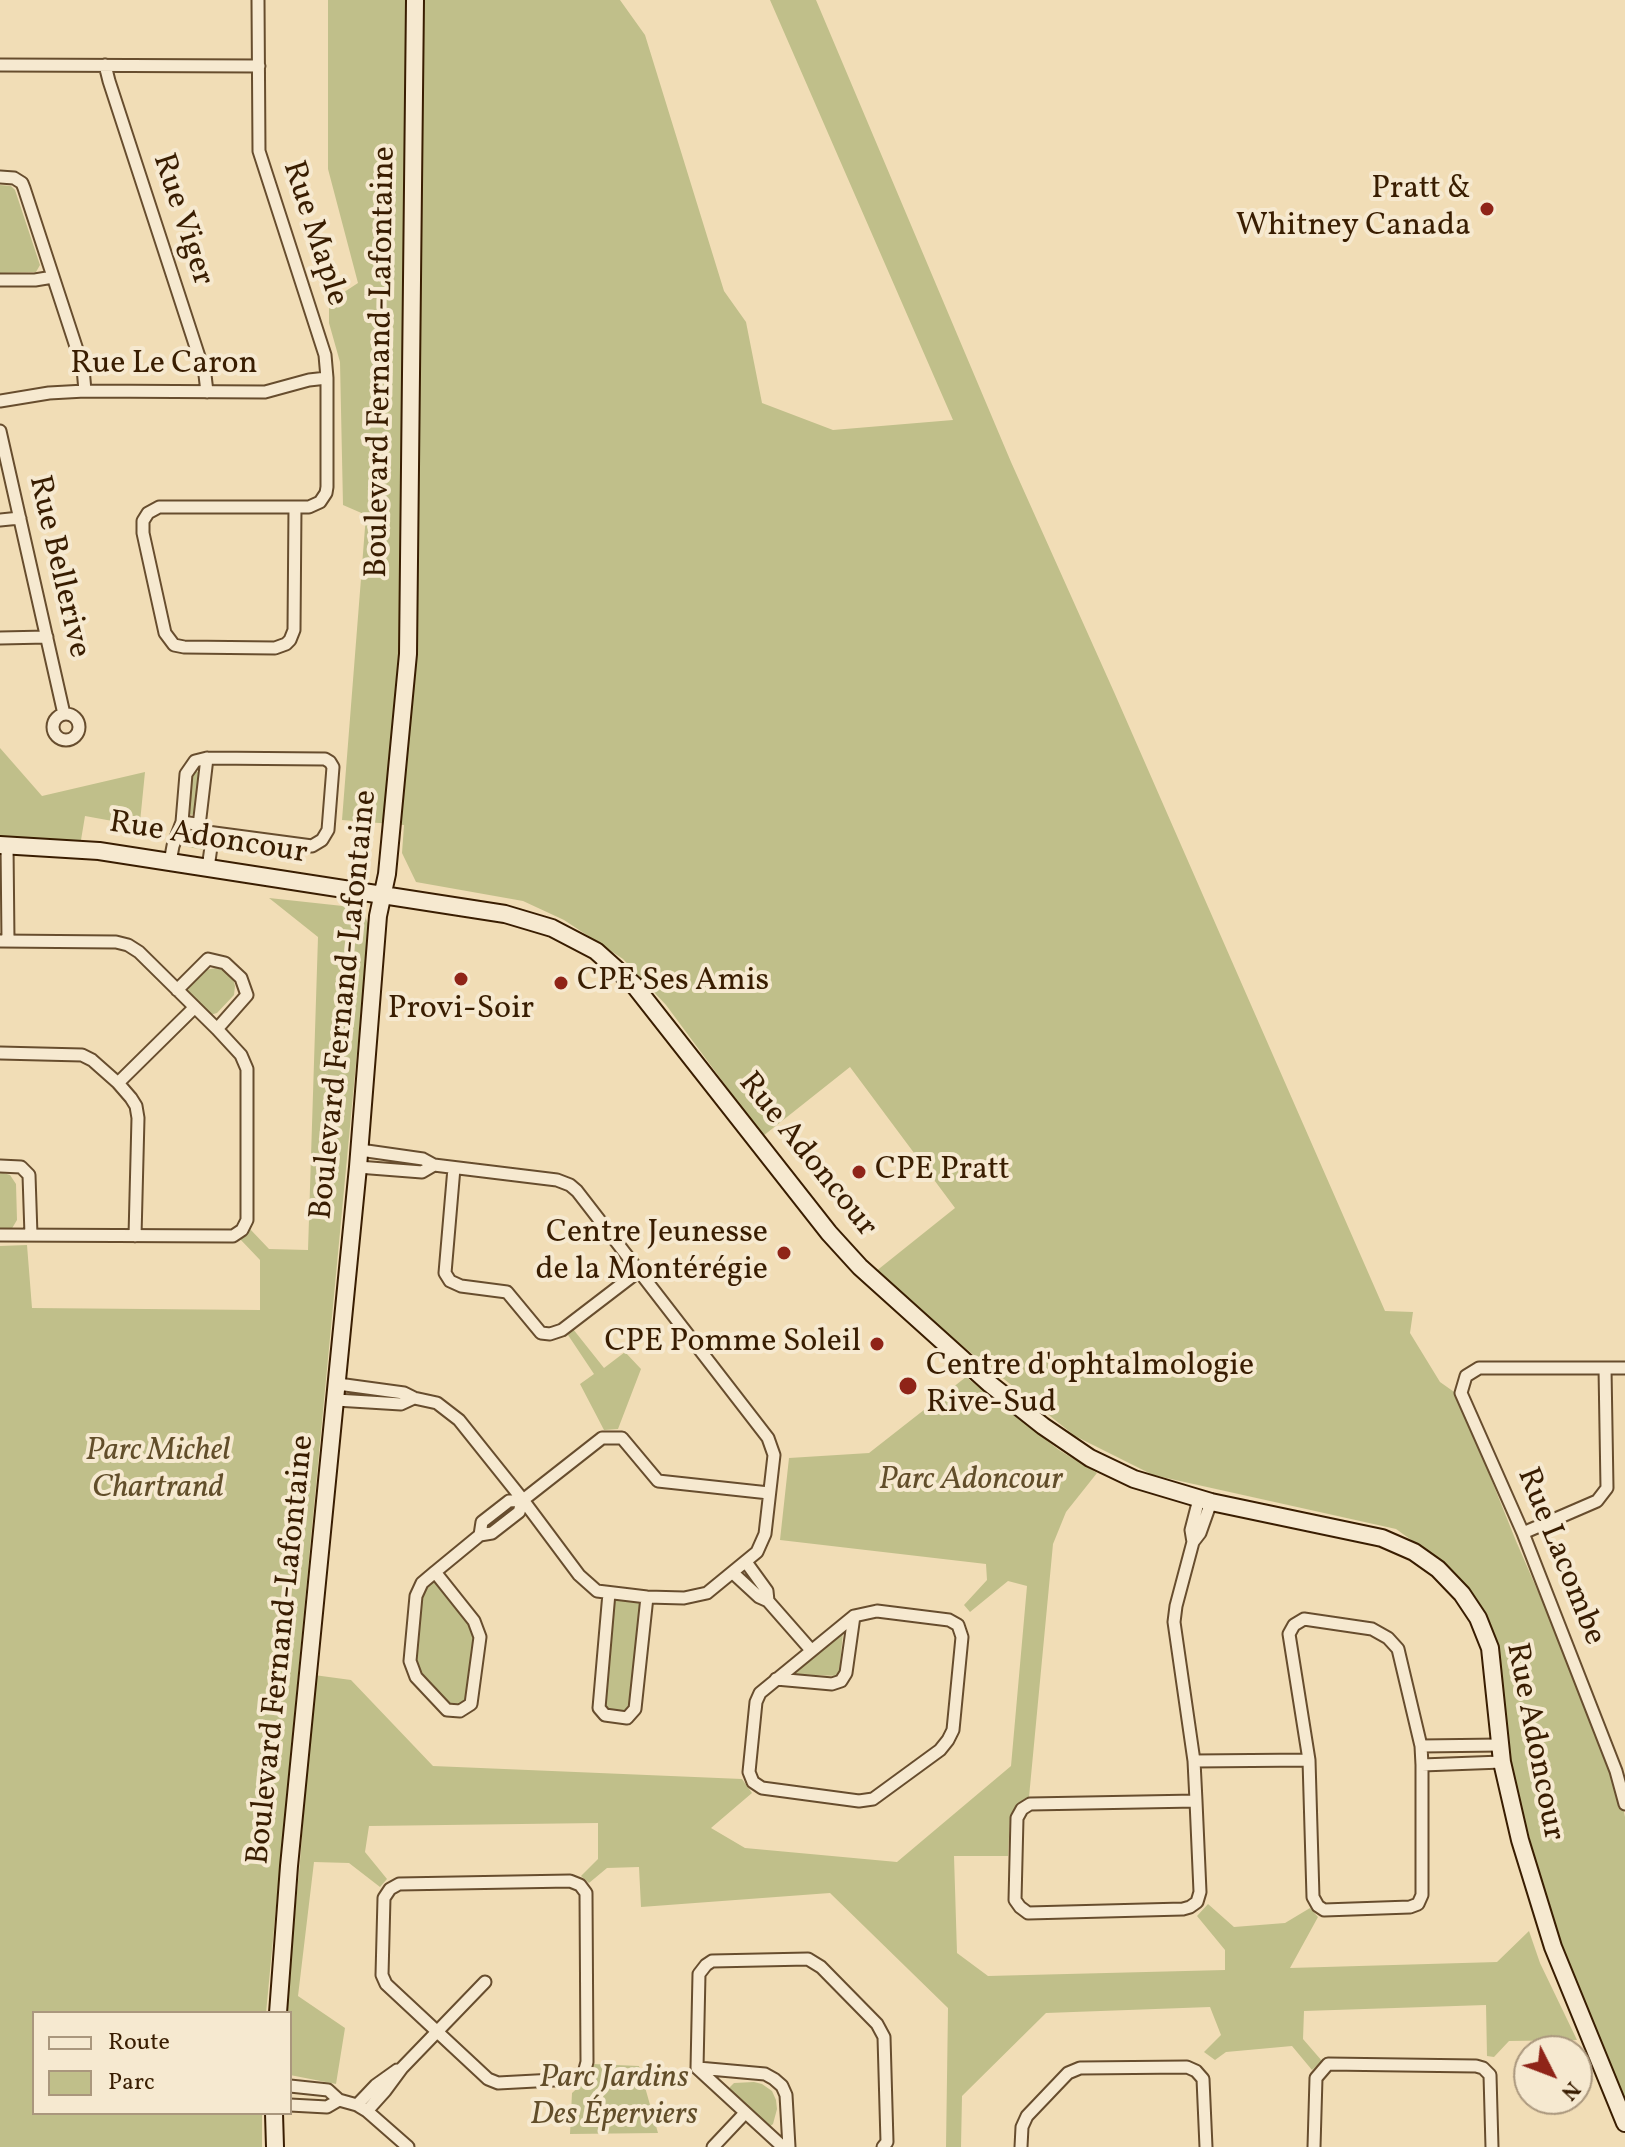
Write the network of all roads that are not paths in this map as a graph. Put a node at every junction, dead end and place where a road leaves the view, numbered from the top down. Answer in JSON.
{"nodes":[{"id":1,"x":258,"y":0,"type":"edge"},
{"id":2,"x":415,"y":0,"type":"edge"},
{"id":3,"x":0,"y":65,"type":"edge"},
{"id":4,"x":105,"y":65,"type":"junction"},
{"id":5,"x":259,"y":66,"type":"junction"},
{"id":6,"x":0,"y":177,"type":"edge"},
{"id":7,"x":53,"y":277,"type":"junction"},
{"id":8,"x":0,"y":280,"type":"edge"},
{"id":9,"x":327,"y":378,"type":"junction"},
{"id":10,"x":85,"y":391,"type":"junction"},
{"id":11,"x":207,"y":392,"type":"junction"},
{"id":12,"x":0,"y":401,"type":"edge"},
{"id":13,"x":0,"y":431,"type":"edge"},
{"id":14,"x":295,"y":507,"type":"junction"},
{"id":15,"x":20,"y":518,"type":"junction"},
{"id":16,"x":0,"y":520,"type":"edge"},
{"id":17,"x":47,"y":637,"type":"junction"},
{"id":18,"x":0,"y":638,"type":"edge"},
{"id":19,"x":64,"y":714,"type":"dead end"},
{"id":20,"x":207,"y":758,"type":"junction"},
{"id":21,"x":182,"y":822,"type":"junction"},
{"id":22,"x":199,"y":826,"type":"junction"},
{"id":23,"x":213,"y":833,"type":"junction"},
{"id":24,"x":4,"y":845,"type":"edge"},
{"id":25,"x":170,"y":862,"type":"junction"},
{"id":26,"x":208,"y":868,"type":"junction"},
{"id":27,"x":383,"y":894,"type":"junction"},
{"id":28,"x":4,"y":941,"type":"edge"},
{"id":29,"x":177,"y":990,"type":"junction"},
{"id":30,"x":194,"y":1008,"type":"junction"},
{"id":31,"x":217,"y":1029,"type":"junction"},
{"id":32,"x":0,"y":1053,"type":"edge"},
{"id":33,"x":118,"y":1083,"type":"junction"},
{"id":34,"x":359,"y":1159,"type":"junction"},
{"id":35,"x":0,"y":1166,"type":"edge"},
{"id":36,"x":454,"y":1168,"type":"junction"},
{"id":37,"x":0,"y":1235,"type":"edge"},
{"id":38,"x":31,"y":1235,"type":"junction"},
{"id":39,"x":135,"y":1236,"type":"junction"},
{"id":40,"x":639,"y":1271,"type":"junction"},
{"id":41,"x":1605,"y":1368,"type":"junction"},
{"id":42,"x":1625,"y":1368,"type":"edge"},
{"id":43,"x":337,"y":1392,"type":"junction"},
{"id":44,"x":769,"y":1493,"type":"junction"},
{"id":45,"x":523,"y":1500,"type":"junction"},
{"id":46,"x":1205,"y":1500,"type":"junction"},
{"id":47,"x":1523,"y":1533,"type":"junction"},
{"id":48,"x":746,"y":1562,"type":"junction"},
{"id":49,"x":435,"y":1572,"type":"junction"},
{"id":50,"x":733,"y":1573,"type":"junction"},
{"id":51,"x":609,"y":1593,"type":"junction"},
{"id":52,"x":647,"y":1597,"type":"junction"},
{"id":53,"x":768,"y":1601,"type":"junction"},
{"id":54,"x":854,"y":1616,"type":"junction"},
{"id":55,"x":811,"y":1650,"type":"junction"},
{"id":56,"x":776,"y":1679,"type":"junction"},
{"id":57,"x":1500,"y":1745,"type":"junction"},
{"id":58,"x":1421,"y":1746,"type":"junction"},
{"id":59,"x":1309,"y":1760,"type":"junction"},
{"id":60,"x":1194,"y":1761,"type":"junction"},
{"id":61,"x":1502,"y":1762,"type":"junction"},
{"id":62,"x":1422,"y":1765,"type":"junction"},
{"id":63,"x":1620,"y":1771,"type":"edge"},
{"id":64,"x":1196,"y":1801,"type":"junction"},
{"id":65,"x":1625,"y":1804,"type":"edge"},
{"id":66,"x":485,"y":1982,"type":"dead end"},
{"id":67,"x":278,"y":2011,"type":"edge"},
{"id":68,"x":437,"y":2031,"type":"junction"},
{"id":69,"x":697,"y":2068,"type":"junction"},
{"id":70,"x":292,"y":2086,"type":"edge"},
{"id":71,"x":339,"y":2100,"type":"junction"},
{"id":72,"x":292,"y":2105,"type":"edge"},
{"id":73,"x":362,"y":2108,"type":"junction"},
{"id":74,"x":745,"y":2113,"type":"junction"},
{"id":75,"x":274,"y":2115,"type":"edge"},
{"id":76,"x":1625,"y":2123,"type":"edge"},
{"id":77,"x":275,"y":2147,"type":"edge"},
{"id":78,"x":408,"y":2147,"type":"edge"},
{"id":79,"x":713,"y":2147,"type":"edge"},
{"id":80,"x":786,"y":2147,"type":"edge"},
{"id":81,"x":883,"y":2147,"type":"edge"},
{"id":82,"x":1021,"y":2147,"type":"edge"},
{"id":83,"x":1206,"y":2147,"type":"edge"},
{"id":84,"x":1314,"y":2147,"type":"edge"},
{"id":85,"x":1492,"y":2147,"type":"edge"}],
"edges":[{"from":1,"to":5,"type":"street","name":"Rue Maple"},
{"from":2,"to":27,"type":"street","name":"Boulevard Fernand-Lafontaine"},
{"from":3,"to":4,"type":"street"},
{"from":4,"to":5,"type":"street"},
{"from":4,"to":11,"type":"street","name":"Rue Viger"},
{"from":5,"to":9,"type":"street","name":"Rue Maple"},
{"from":6,"to":7,"type":"street"},
{"from":7,"to":8,"type":"street"},
{"from":7,"to":10,"type":"street"},
{"from":9,"to":11,"type":"street","name":"Rue Le Caron"},
{"from":9,"to":14,"type":"street","name":"Rue Maple"},
{"from":10,"to":11,"type":"street","name":"Rue Le Caron"},
{"from":10,"to":12,"type":"street","name":"Rue Le Caron"},
{"from":13,"to":15,"type":"street","name":"Rue Bellerive"},
{"from":14,"to":14,"type":"street","name":"Rue Maple"},
{"from":15,"to":16,"type":"street"},
{"from":15,"to":17,"type":"street","name":"Rue Bellerive"},
{"from":17,"to":18,"type":"street"},
{"from":17,"to":19,"type":"street","name":"Rue Bellerive"},
{"from":20,"to":21,"type":"street"},
{"from":20,"to":22,"type":"street"},
{"from":20,"to":23,"type":"street"},
{"from":21,"to":22,"type":"street"},
{"from":21,"to":25,"type":"street"},
{"from":22,"to":23,"type":"street"},
{"from":23,"to":26,"type":"street"},
{"from":24,"to":25,"type":"street","name":"Rue Adoncour"},
{"from":24,"to":28,"type":"street"},
{"from":25,"to":26,"type":"street","name":"Rue Adoncour"},
{"from":26,"to":27,"type":"street","name":"Rue Adoncour"},
{"from":27,"to":34,"type":"street","name":"Boulevard Fernand-Lafontaine"},
{"from":27,"to":46,"type":"street","name":"Rue Adoncour"},
{"from":28,"to":29,"type":"street"},
{"from":29,"to":30,"type":"street"},
{"from":29,"to":31,"type":"street"},
{"from":30,"to":31,"type":"street"},
{"from":30,"to":33,"type":"street"},
{"from":31,"to":39,"type":"street"},
{"from":32,"to":33,"type":"street"},
{"from":33,"to":39,"type":"street"},
{"from":34,"to":36,"type":"street"},
{"from":34,"to":43,"type":"street","name":"Boulevard Fernand-Lafontaine"},
{"from":35,"to":38,"type":"street"},
{"from":36,"to":40,"type":"street"},
{"from":36,"to":40,"type":"street"},
{"from":37,"to":38,"type":"street"},
{"from":38,"to":39,"type":"street"},
{"from":40,"to":44,"type":"street"},
{"from":41,"to":42,"type":"street"},
{"from":41,"to":47,"type":"street"},
{"from":41,"to":47,"type":"street","name":"Rue Lacombe"},
{"from":43,"to":45,"type":"street"},
{"from":43,"to":67,"type":"street","name":"Boulevard Fernand-Lafontaine"},
{"from":44,"to":45,"type":"street"},
{"from":44,"to":48,"type":"street"},
{"from":45,"to":49,"type":"street"},
{"from":45,"to":51,"type":"street"},
{"from":46,"to":57,"type":"street","name":"Rue Adoncour"},
{"from":46,"to":60,"type":"street"},
{"from":47,"to":63,"type":"street","name":"Rue Lacombe"},
{"from":48,"to":50,"type":"street"},
{"from":48,"to":53,"type":"street"},
{"from":49,"to":49,"type":"street"},
{"from":50,"to":52,"type":"street"},
{"from":50,"to":53,"type":"street"},
{"from":51,"to":52,"type":"street"},
{"from":51,"to":52,"type":"street"},
{"from":53,"to":55,"type":"street"},
{"from":54,"to":55,"type":"street"},
{"from":54,"to":56,"type":"street"},
{"from":54,"to":56,"type":"street"},
{"from":55,"to":56,"type":"street"},
{"from":57,"to":58,"type":"street"},
{"from":57,"to":61,"type":"street","name":"Rue Adoncour"},
{"from":58,"to":59,"type":"street"},
{"from":58,"to":62,"type":"street"},
{"from":59,"to":60,"type":"street"},
{"from":59,"to":62,"type":"street"},
{"from":60,"to":64,"type":"street"},
{"from":61,"to":62,"type":"street"},
{"from":61,"to":76,"type":"street","name":"Rue Adoncour"},
{"from":63,"to":65,"type":"street","name":"Rue Lacombe"},
{"from":64,"to":64,"type":"street"},
{"from":66,"to":68,"type":"street"},
{"from":68,"to":68,"type":"street"},
{"from":68,"to":73,"type":"street"},
{"from":69,"to":74,"type":"street"},
{"from":69,"to":80,"type":"street"},
{"from":69,"to":81,"type":"street"},
{"from":70,"to":71,"type":"street"},
{"from":71,"to":72,"type":"street"},
{"from":71,"to":73,"type":"street"},
{"from":73,"to":78,"type":"street"},
{"from":74,"to":79,"type":"street"},
{"from":74,"to":80,"type":"street"},
{"from":75,"to":77,"type":"street"},
{"from":82,"to":83,"type":"street"},
{"from":84,"to":85,"type":"street"}]}
